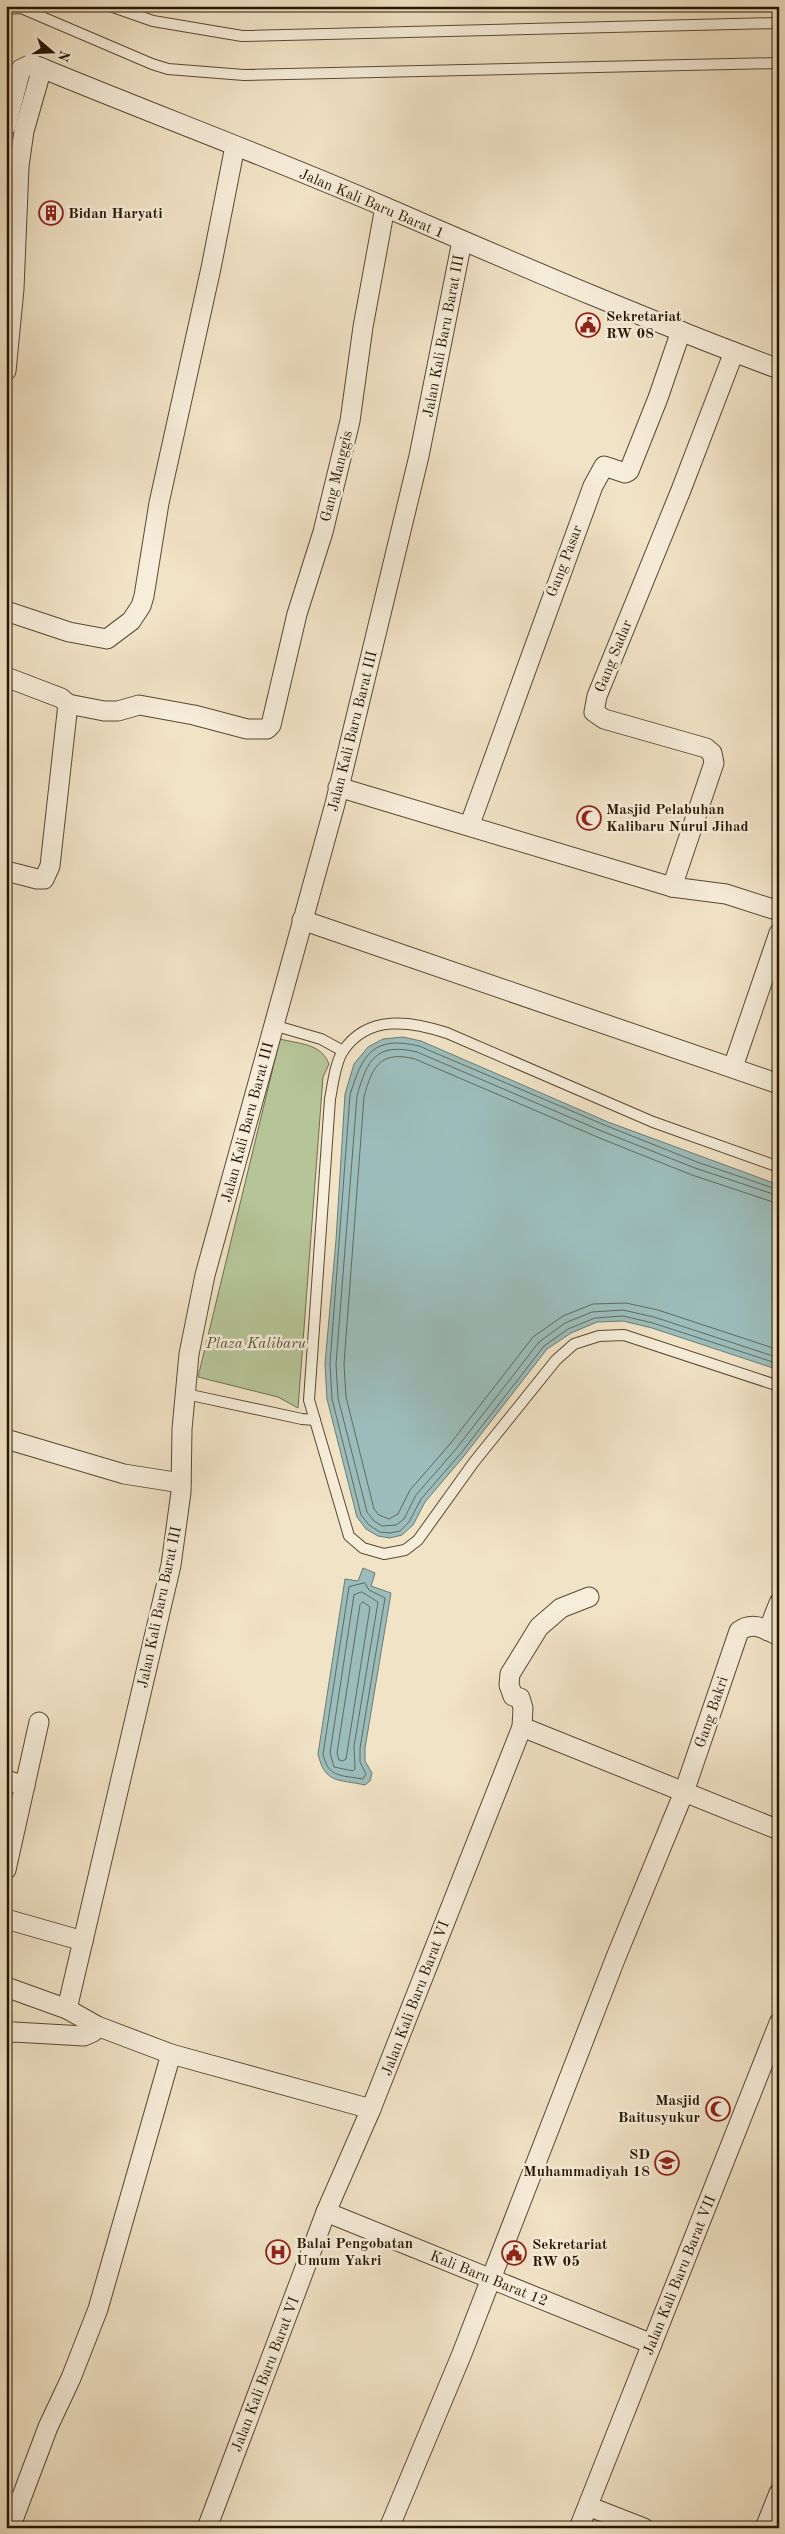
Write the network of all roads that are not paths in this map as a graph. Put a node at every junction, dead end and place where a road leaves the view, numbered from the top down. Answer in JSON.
{"nodes":[{"id":1,"x":110,"y":6,"type":"edge"},
{"id":2,"x":6,"y":9,"type":"edge"},
{"id":3,"x":779,"y":24,"type":"edge"},
{"id":4,"x":779,"y":63,"type":"edge"},
{"id":5,"x":42,"y":68,"type":"junction"},
{"id":6,"x":6,"y":126,"type":"edge"},
{"id":7,"x":235,"y":146,"type":"junction"},
{"id":8,"x":385,"y":207,"type":"junction"},
{"id":9,"x":462,"y":241,"type":"junction"},
{"id":10,"x":681,"y":331,"type":"junction"},
{"id":11,"x":734,"y":352,"type":"junction"},
{"id":12,"x":779,"y":369,"type":"edge"},
{"id":13,"x":6,"y":371,"type":"edge"},
{"id":14,"x":6,"y":610,"type":"edge"},
{"id":15,"x":6,"y":677,"type":"edge"},
{"id":16,"x":68,"y":704,"type":"junction"},
{"id":17,"x":338,"y":787,"type":"junction"},
{"id":18,"x":470,"y":824,"type":"junction"},
{"id":19,"x":6,"y":871,"type":"edge"},
{"id":20,"x":672,"y":887,"type":"junction"},
{"id":21,"x":779,"y":911,"type":"edge"},
{"id":22,"x":302,"y":920,"type":"junction"},
{"id":23,"x":779,"y":933,"type":"edge"},
{"id":24,"x":274,"y":1025,"type":"junction"},
{"id":25,"x":343,"y":1051,"type":"junction"},
{"id":26,"x":733,"y":1067,"type":"junction"},
{"id":27,"x":779,"y":1084,"type":"edge"},
{"id":28,"x":779,"y":1167,"type":"edge"},
{"id":29,"x":779,"y":1386,"type":"edge"},
{"id":30,"x":186,"y":1394,"type":"junction"},
{"id":31,"x":315,"y":1420,"type":"junction"},
{"id":32,"x":6,"y":1439,"type":"edge"},
{"id":33,"x":181,"y":1483,"type":"junction"},
{"id":34,"x":588,"y":1597,"type":"dead end"},
{"id":35,"x":779,"y":1603,"type":"edge"},
{"id":36,"x":773,"y":1634,"type":"edge"},
{"id":37,"x":39,"y":1722,"type":"dead end"},
{"id":38,"x":522,"y":1726,"type":"junction"},
{"id":39,"x":6,"y":1780,"type":"edge"},
{"id":40,"x":25,"y":1786,"type":"junction"},
{"id":41,"x":684,"y":1792,"type":"junction"},
{"id":42,"x":779,"y":1830,"type":"edge"},
{"id":43,"x":6,"y":1870,"type":"edge"},
{"id":44,"x":6,"y":1918,"type":"edge"},
{"id":45,"x":83,"y":1941,"type":"junction"},
{"id":46,"x":6,"y":1987,"type":"edge"},
{"id":47,"x":67,"y":2009,"type":"junction"},
{"id":48,"x":779,"y":2023,"type":"edge"},
{"id":49,"x":97,"y":2026,"type":"junction"},
{"id":50,"x":6,"y":2034,"type":"edge"},
{"id":51,"x":774,"y":2049,"type":"edge"},
{"id":52,"x":171,"y":2054,"type":"junction"},
{"id":53,"x":371,"y":2109,"type":"junction"},
{"id":54,"x":326,"y":2212,"type":"junction"},
{"id":55,"x":491,"y":2279,"type":"junction"},
{"id":56,"x":652,"y":2344,"type":"junction"},
{"id":57,"x":779,"y":2493,"type":"edge"},
{"id":58,"x":598,"y":2510,"type":"dead end"},
{"id":59,"x":10,"y":2528,"type":"edge"},
{"id":60,"x":207,"y":2528,"type":"edge"},
{"id":61,"x":389,"y":2528,"type":"edge"},
{"id":62,"x":579,"y":2528,"type":"edge"},
{"id":63,"x":644,"y":2528,"type":"edge"},
{"id":64,"x":765,"y":2528,"type":"edge"}],
"edges":[{"from":1,"to":3,"type":"lane"},
{"from":2,"to":4,"type":"lane"},
{"from":5,"to":6,"type":"street"},
{"from":5,"to":7,"type":"street","name":"Jalan Kali Baru Barat 1"},
{"from":5,"to":13,"type":"street"},
{"from":7,"to":8,"type":"street","name":"Jalan Kali Baru Barat 1"},
{"from":7,"to":14,"type":"street"},
{"from":8,"to":9,"type":"street","name":"Jalan Kali Baru Barat 1"},
{"from":8,"to":16,"type":"street","name":"Gang Manggis"},
{"from":9,"to":10,"type":"street","name":"Jalan Kali Baru Barat 1"},
{"from":9,"to":17,"type":"street","name":"Jalan Kali Baru Barat III"},
{"from":10,"to":11,"type":"street","name":"Jalan Kali Baru Barat 1"},
{"from":10,"to":18,"type":"street","name":"Gang Pasar"},
{"from":11,"to":12,"type":"street","name":"Jalan Kali Baru Barat 1"},
{"from":11,"to":20,"type":"street","name":"Gang Sadar"},
{"from":15,"to":16,"type":"street"},
{"from":16,"to":19,"type":"street"},
{"from":17,"to":18,"type":"street"},
{"from":17,"to":22,"type":"street","name":"Jalan Kali Baru Barat III"},
{"from":18,"to":20,"type":"street"},
{"from":20,"to":21,"type":"street"},
{"from":22,"to":24,"type":"street","name":"Jalan Kali Baru Barat III"},
{"from":22,"to":26,"type":"street"},
{"from":23,"to":26,"type":"street"},
{"from":24,"to":25,"type":"lane"},
{"from":24,"to":30,"type":"street","name":"Jalan Kali Baru Barat III"},
{"from":25,"to":28,"type":"lane"},
{"from":25,"to":31,"type":"lane"},
{"from":26,"to":27,"type":"street"},
{"from":29,"to":31,"type":"lane"},
{"from":30,"to":31,"type":"lane"},
{"from":30,"to":33,"type":"street","name":"Jalan Kali Baru Barat III"},
{"from":32,"to":33,"type":"street"},
{"from":33,"to":45,"type":"street","name":"Jalan Kali Baru Barat III"},
{"from":34,"to":38,"type":"street"},
{"from":35,"to":36,"type":"street"},
{"from":36,"to":41,"type":"street","name":"Gang Bakri"},
{"from":37,"to":40,"type":"street"},
{"from":38,"to":41,"type":"street"},
{"from":38,"to":53,"type":"street","name":"Jalan Kali Baru Barat VI"},
{"from":39,"to":40,"type":"street"},
{"from":40,"to":43,"type":"street"},
{"from":41,"to":42,"type":"street"},
{"from":41,"to":55,"type":"street","name":"Gang Bakri"},
{"from":44,"to":45,"type":"street"},
{"from":45,"to":47,"type":"street","name":"Jalan Kali Baru Barat III"},
{"from":46,"to":47,"type":"street"},
{"from":47,"to":49,"type":"street"},
{"from":48,"to":51,"type":"street","name":"Jalan Kali Baru Barat VII"},
{"from":49,"to":50,"type":"street"},
{"from":49,"to":52,"type":"street"},
{"from":51,"to":56,"type":"street","name":"Jalan Kali Baru Barat VII"},
{"from":52,"to":53,"type":"street"},
{"from":52,"to":59,"type":"street"},
{"from":53,"to":54,"type":"street","name":"Jalan Kali Baru Barat VI"},
{"from":54,"to":55,"type":"street","name":"Kali Baru Barat 12"},
{"from":54,"to":60,"type":"street","name":"Jalan Kali Baru Barat VI"},
{"from":55,"to":56,"type":"street","name":"Kali Baru Barat 12"},
{"from":55,"to":61,"type":"street","name":"Gang Bakri"},
{"from":56,"to":62,"type":"street","name":"Jalan Kali Baru Barat VII"},
{"from":57,"to":64,"type":"street"},
{"from":58,"to":63,"type":"street"}]}
